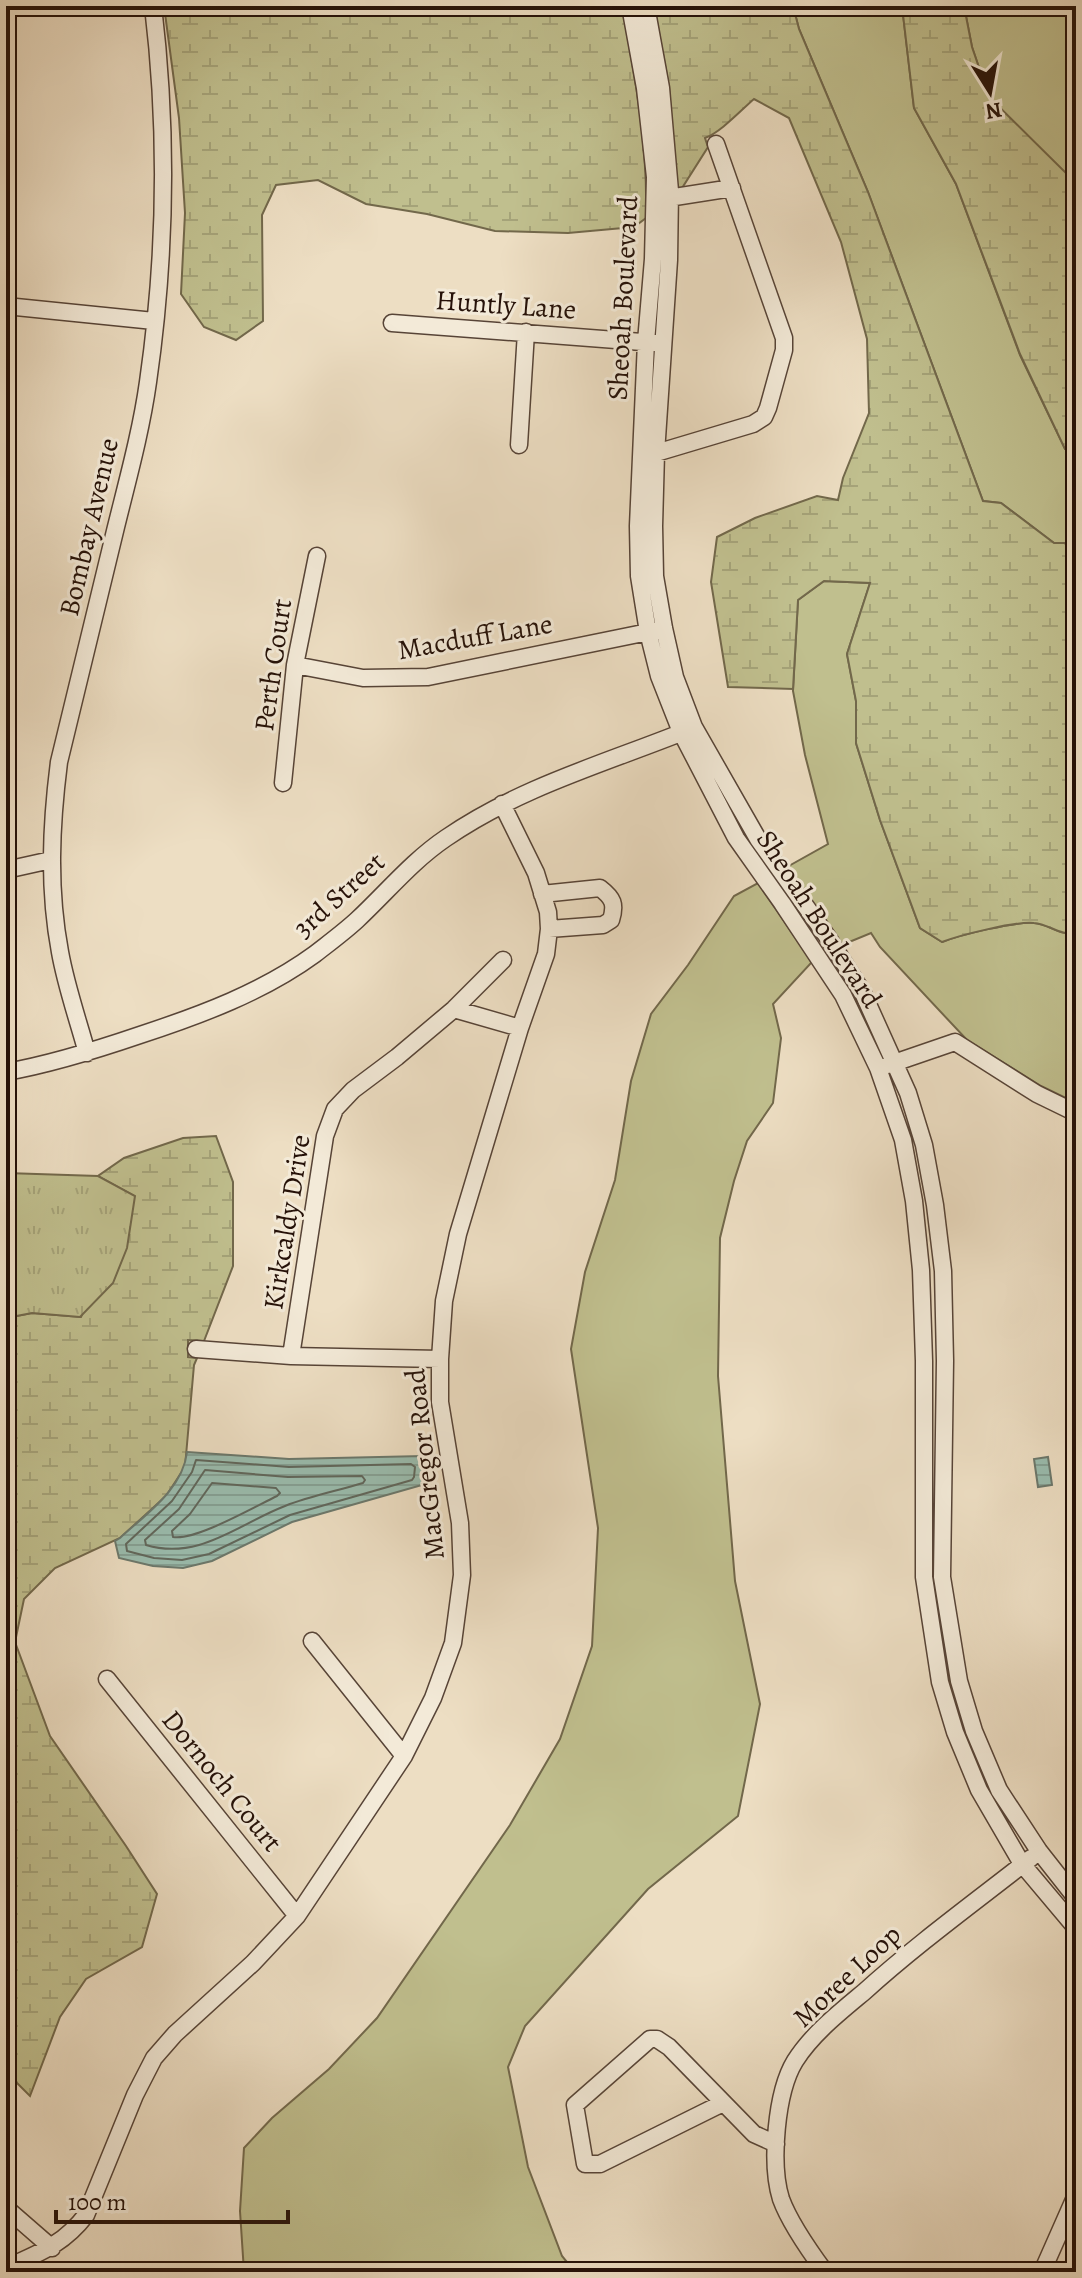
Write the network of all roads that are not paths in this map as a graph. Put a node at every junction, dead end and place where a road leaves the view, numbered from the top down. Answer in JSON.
{"nodes":[{"id":1,"x":153,"y":6,"type":"edge"},
{"id":2,"x":630,"y":6,"type":"edge"},
{"id":3,"x":646,"y":6,"type":"edge"},
{"id":4,"x":716,"y":144,"type":"dead end"},
{"id":5,"x":732,"y":188,"type":"junction"},
{"id":6,"x":662,"y":199,"type":"junction"},
{"id":7,"x":6,"y":306,"type":"edge"},
{"id":8,"x":154,"y":321,"type":"junction"},
{"id":9,"x":392,"y":323,"type":"dead end"},
{"id":10,"x":526,"y":332,"type":"junction"},
{"id":11,"x":646,"y":342,"type":"junction"},
{"id":12,"x":664,"y":344,"type":"junction"},
{"id":13,"x":519,"y":445,"type":"dead end"},
{"id":14,"x":656,"y":453,"type":"junction"},
{"id":15,"x":317,"y":556,"type":"dead end"},
{"id":16,"x":656,"y":630,"type":"junction"},
{"id":17,"x":295,"y":665,"type":"junction"},
{"id":18,"x":688,"y":730,"type":"junction"},
{"id":19,"x":283,"y":783,"type":"dead end"},
{"id":20,"x":502,"y":804,"type":"junction"},
{"id":21,"x":51,"y":860,"type":"junction"},
{"id":22,"x":6,"y":870,"type":"edge"},
{"id":23,"x":542,"y":894,"type":"junction"},
{"id":24,"x":549,"y":929,"type":"junction"},
{"id":25,"x":503,"y":960,"type":"dead end"},
{"id":26,"x":454,"y":1009,"type":"junction"},
{"id":27,"x":520,"y":1028,"type":"junction"},
{"id":28,"x":87,"y":1053,"type":"junction"},
{"id":29,"x":887,"y":1065,"type":"junction"},
{"id":30,"x":6,"y":1072,"type":"edge"},
{"id":31,"x":1076,"y":1113,"type":"edge"},
{"id":32,"x":196,"y":1349,"type":"dead end"},
{"id":33,"x":291,"y":1356,"type":"junction"},
{"id":34,"x":440,"y":1359,"type":"junction"},
{"id":35,"x":312,"y":1641,"type":"dead end"},
{"id":36,"x":107,"y":1679,"type":"dead end"},
{"id":37,"x":404,"y":1756,"type":"junction"},
{"id":38,"x":1039,"y":1851,"type":"junction"},
{"id":39,"x":1022,"y":1864,"type":"junction"},
{"id":40,"x":1076,"y":1898,"type":"edge"},
{"id":41,"x":297,"y":1916,"type":"junction"},
{"id":42,"x":1076,"y":1928,"type":"edge"},
{"id":43,"x":723,"y":2103,"type":"junction"},
{"id":44,"x":776,"y":2144,"type":"junction"},
{"id":45,"x":1076,"y":2195,"type":"edge"},
{"id":46,"x":6,"y":2208,"type":"edge"},
{"id":47,"x":52,"y":2248,"type":"junction"},
{"id":48,"x":6,"y":2268,"type":"edge"},
{"id":49,"x":825,"y":2272,"type":"edge"},
{"id":50,"x":1042,"y":2272,"type":"edge"}],
"edges":[{"from":1,"to":8,"type":"street","name":"Bombay Avenue"},
{"from":2,"to":6,"type":"street","name":"Sheoah Boulevard"},
{"from":3,"to":6,"type":"street","name":"Sheoah Boulevard"},
{"from":4,"to":5,"type":"street"},
{"from":5,"to":6,"type":"street"},
{"from":5,"to":14,"type":"street"},
{"from":6,"to":11,"type":"street","name":"Sheoah Boulevard"},
{"from":6,"to":12,"type":"street","name":"Sheoah Boulevard"},
{"from":7,"to":8,"type":"street"},
{"from":8,"to":21,"type":"street","name":"Bombay Avenue"},
{"from":9,"to":10,"type":"street","name":"Huntly Lane"},
{"from":10,"to":11,"type":"street","name":"Huntly Lane"},
{"from":10,"to":13,"type":"street"},
{"from":11,"to":12,"type":"street","name":"Huntly Lane"},
{"from":11,"to":16,"type":"street","name":"Sheoah Boulevard"},
{"from":12,"to":14,"type":"street","name":"Sheoah Boulevard"},
{"from":14,"to":16,"type":"street","name":"Sheoah Boulevard"},
{"from":15,"to":17,"type":"street","name":"Perth Court"},
{"from":16,"to":17,"type":"street","name":"Macduff Lane"},
{"from":16,"to":18,"type":"street","name":"Sheoah Boulevard"},
{"from":17,"to":19,"type":"street","name":"Perth Court"},
{"from":18,"to":20,"type":"street","name":"3rd Street"},
{"from":18,"to":29,"type":"street","name":"Sheoah Boulevard"},
{"from":20,"to":23,"type":"street","name":"MacGregor Road"},
{"from":20,"to":28,"type":"street","name":"3rd Street"},
{"from":21,"to":22,"type":"street"},
{"from":21,"to":28,"type":"street","name":"Bombay Avenue"},
{"from":23,"to":24,"type":"street","name":"MacGregor Road"},
{"from":23,"to":24,"type":"street"},
{"from":24,"to":27,"type":"street","name":"MacGregor Road"},
{"from":25,"to":26,"type":"street","name":"Kirkcaldy Drive"},
{"from":26,"to":27,"type":"street"},
{"from":26,"to":33,"type":"street","name":"Kirkcaldy Drive"},
{"from":27,"to":34,"type":"street","name":"MacGregor Road"},
{"from":28,"to":30,"type":"street","name":"3rd Street"},
{"from":29,"to":31,"type":"street"},
{"from":29,"to":38,"type":"street","name":"Sheoah Boulevard"},
{"from":29,"to":39,"type":"street","name":"Sheoah Boulevard"},
{"from":32,"to":33,"type":"street"},
{"from":33,"to":34,"type":"street"},
{"from":34,"to":37,"type":"street","name":"MacGregor Road"},
{"from":35,"to":37,"type":"street"},
{"from":36,"to":41,"type":"street","name":"Dornoch Court"},
{"from":37,"to":41,"type":"street","name":"MacGregor Road"},
{"from":38,"to":39,"type":"street","name":"Moree Loop"},
{"from":38,"to":40,"type":"street","name":"Sheoah Boulevard"},
{"from":39,"to":42,"type":"street","name":"Sheoah Boulevard"},
{"from":39,"to":44,"type":"street","name":"Moree Loop"},
{"from":41,"to":47,"type":"street","name":"MacGregor Road"},
{"from":43,"to":43,"type":"street"},
{"from":43,"to":44,"type":"street"},
{"from":44,"to":49,"type":"street","name":"Moree Loop"},
{"from":45,"to":50,"type":"street"},
{"from":46,"to":47,"type":"street"},
{"from":47,"to":48,"type":"street","name":"MacGregor Road"}]}
